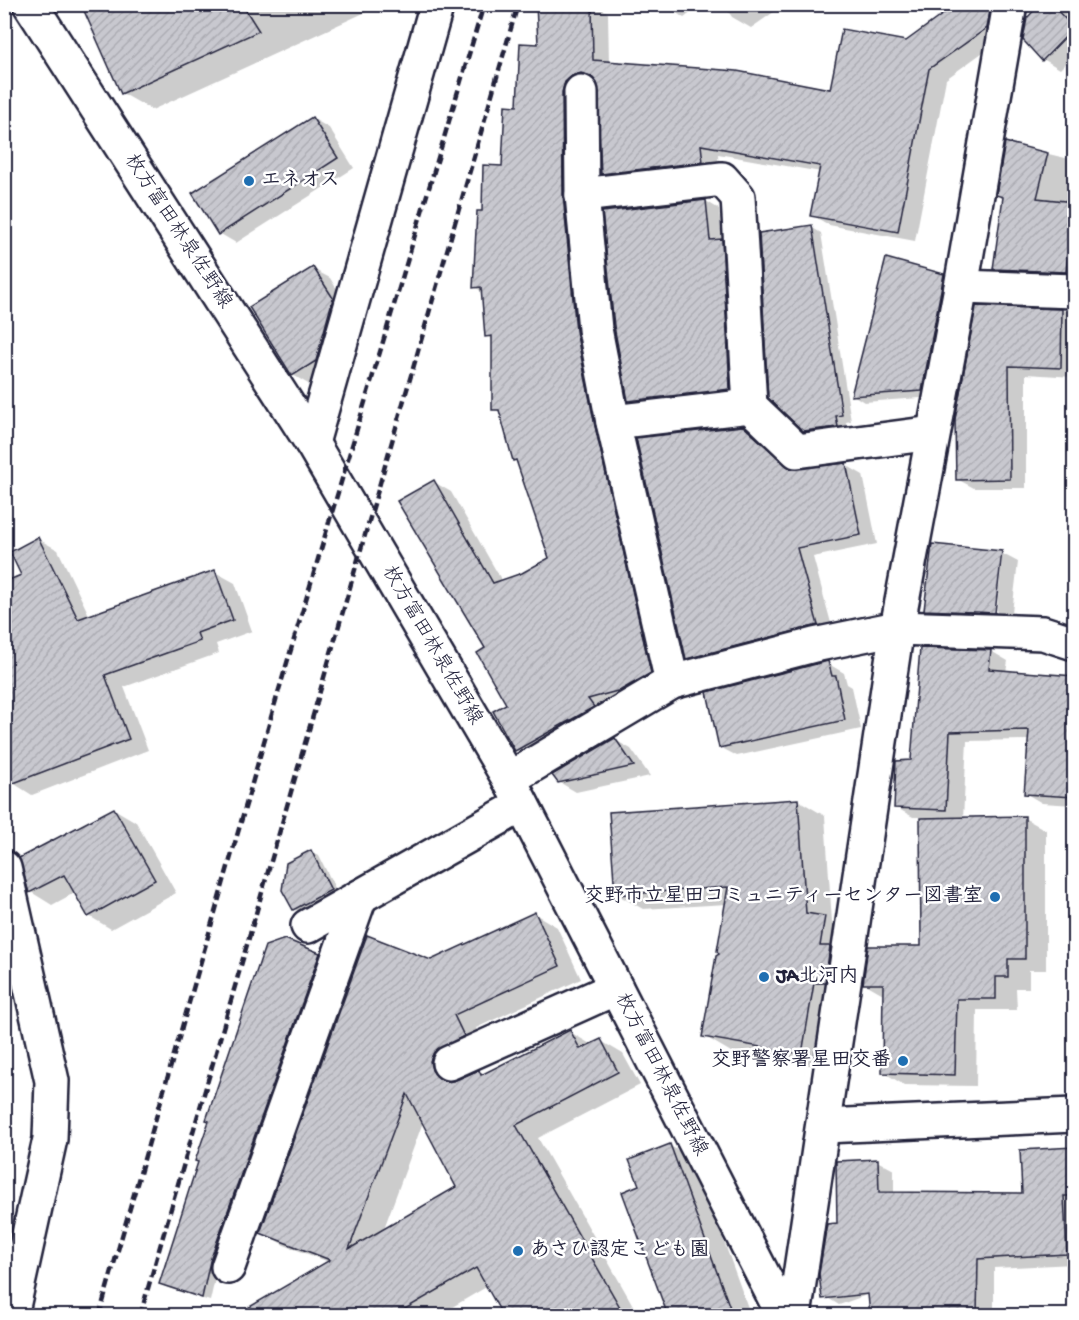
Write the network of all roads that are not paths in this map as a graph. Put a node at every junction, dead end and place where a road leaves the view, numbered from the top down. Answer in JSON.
{"nodes":[{"id":1,"x":30,"y":4,"type":"edge"},
{"id":2,"x":437,"y":4,"type":"edge"},
{"id":3,"x":1010,"y":4,"type":"edge"},
{"id":4,"x":581,"y":92,"type":"dead end"},
{"id":5,"x":582,"y":195,"type":"junction"},
{"id":6,"x":961,"y":287,"type":"junction"},
{"id":7,"x":1074,"y":291,"type":"edge"},
{"id":8,"x":750,"y":406,"type":"junction"},
{"id":9,"x":613,"y":423,"type":"junction"},
{"id":10,"x":933,"y":433,"type":"junction"},
{"id":11,"x":312,"y":443,"type":"junction"},
{"id":12,"x":897,"y":628,"type":"junction"},
{"id":13,"x":1074,"y":643,"type":"edge"},
{"id":14,"x":672,"y":682,"type":"junction"},
{"id":15,"x":515,"y":792,"type":"junction"},
{"id":16,"x":4,"y":868,"type":"edge"},
{"id":17,"x":360,"y":897,"type":"junction"},
{"id":18,"x":308,"y":926,"type":"dead end"},
{"id":19,"x":616,"y":988,"type":"junction"},
{"id":20,"x":449,"y":1063,"type":"dead end"},
{"id":21,"x":1074,"y":1115,"type":"edge"},
{"id":22,"x":824,"y":1126,"type":"junction"},
{"id":23,"x":228,"y":1268,"type":"dead end"},
{"id":24,"x":10,"y":1316,"type":"edge"},
{"id":25,"x":784,"y":1316,"type":"edge"},
{"id":26,"x":794,"y":1316,"type":"edge"}],
"edges":[{"from":1,"to":11,"type":"street","name":"枚方富田林泉佐野線"},
{"from":2,"to":11,"type":"street"},
{"from":3,"to":6,"type":"street"},
{"from":4,"to":5,"type":"street"},
{"from":5,"to":8,"type":"street"},
{"from":5,"to":9,"type":"street"},
{"from":6,"to":7,"type":"street"},
{"from":6,"to":10,"type":"street"},
{"from":8,"to":9,"type":"street"},
{"from":8,"to":10,"type":"street"},
{"from":9,"to":14,"type":"street"},
{"from":10,"to":12,"type":"street"},
{"from":11,"to":15,"type":"street","name":"枚方富田林泉佐野線"},
{"from":12,"to":13,"type":"street"},
{"from":12,"to":14,"type":"street"},
{"from":12,"to":22,"type":"street"},
{"from":14,"to":15,"type":"street"},
{"from":15,"to":17,"type":"street"},
{"from":15,"to":19,"type":"street","name":"枚方富田林泉佐野線"},
{"from":16,"to":24,"type":"street"},
{"from":17,"to":18,"type":"street"},
{"from":17,"to":23,"type":"street"},
{"from":19,"to":20,"type":"street"},
{"from":19,"to":25,"type":"street","name":"枚方富田林泉佐野線"},
{"from":21,"to":22,"type":"street"},
{"from":22,"to":26,"type":"street"}]}
